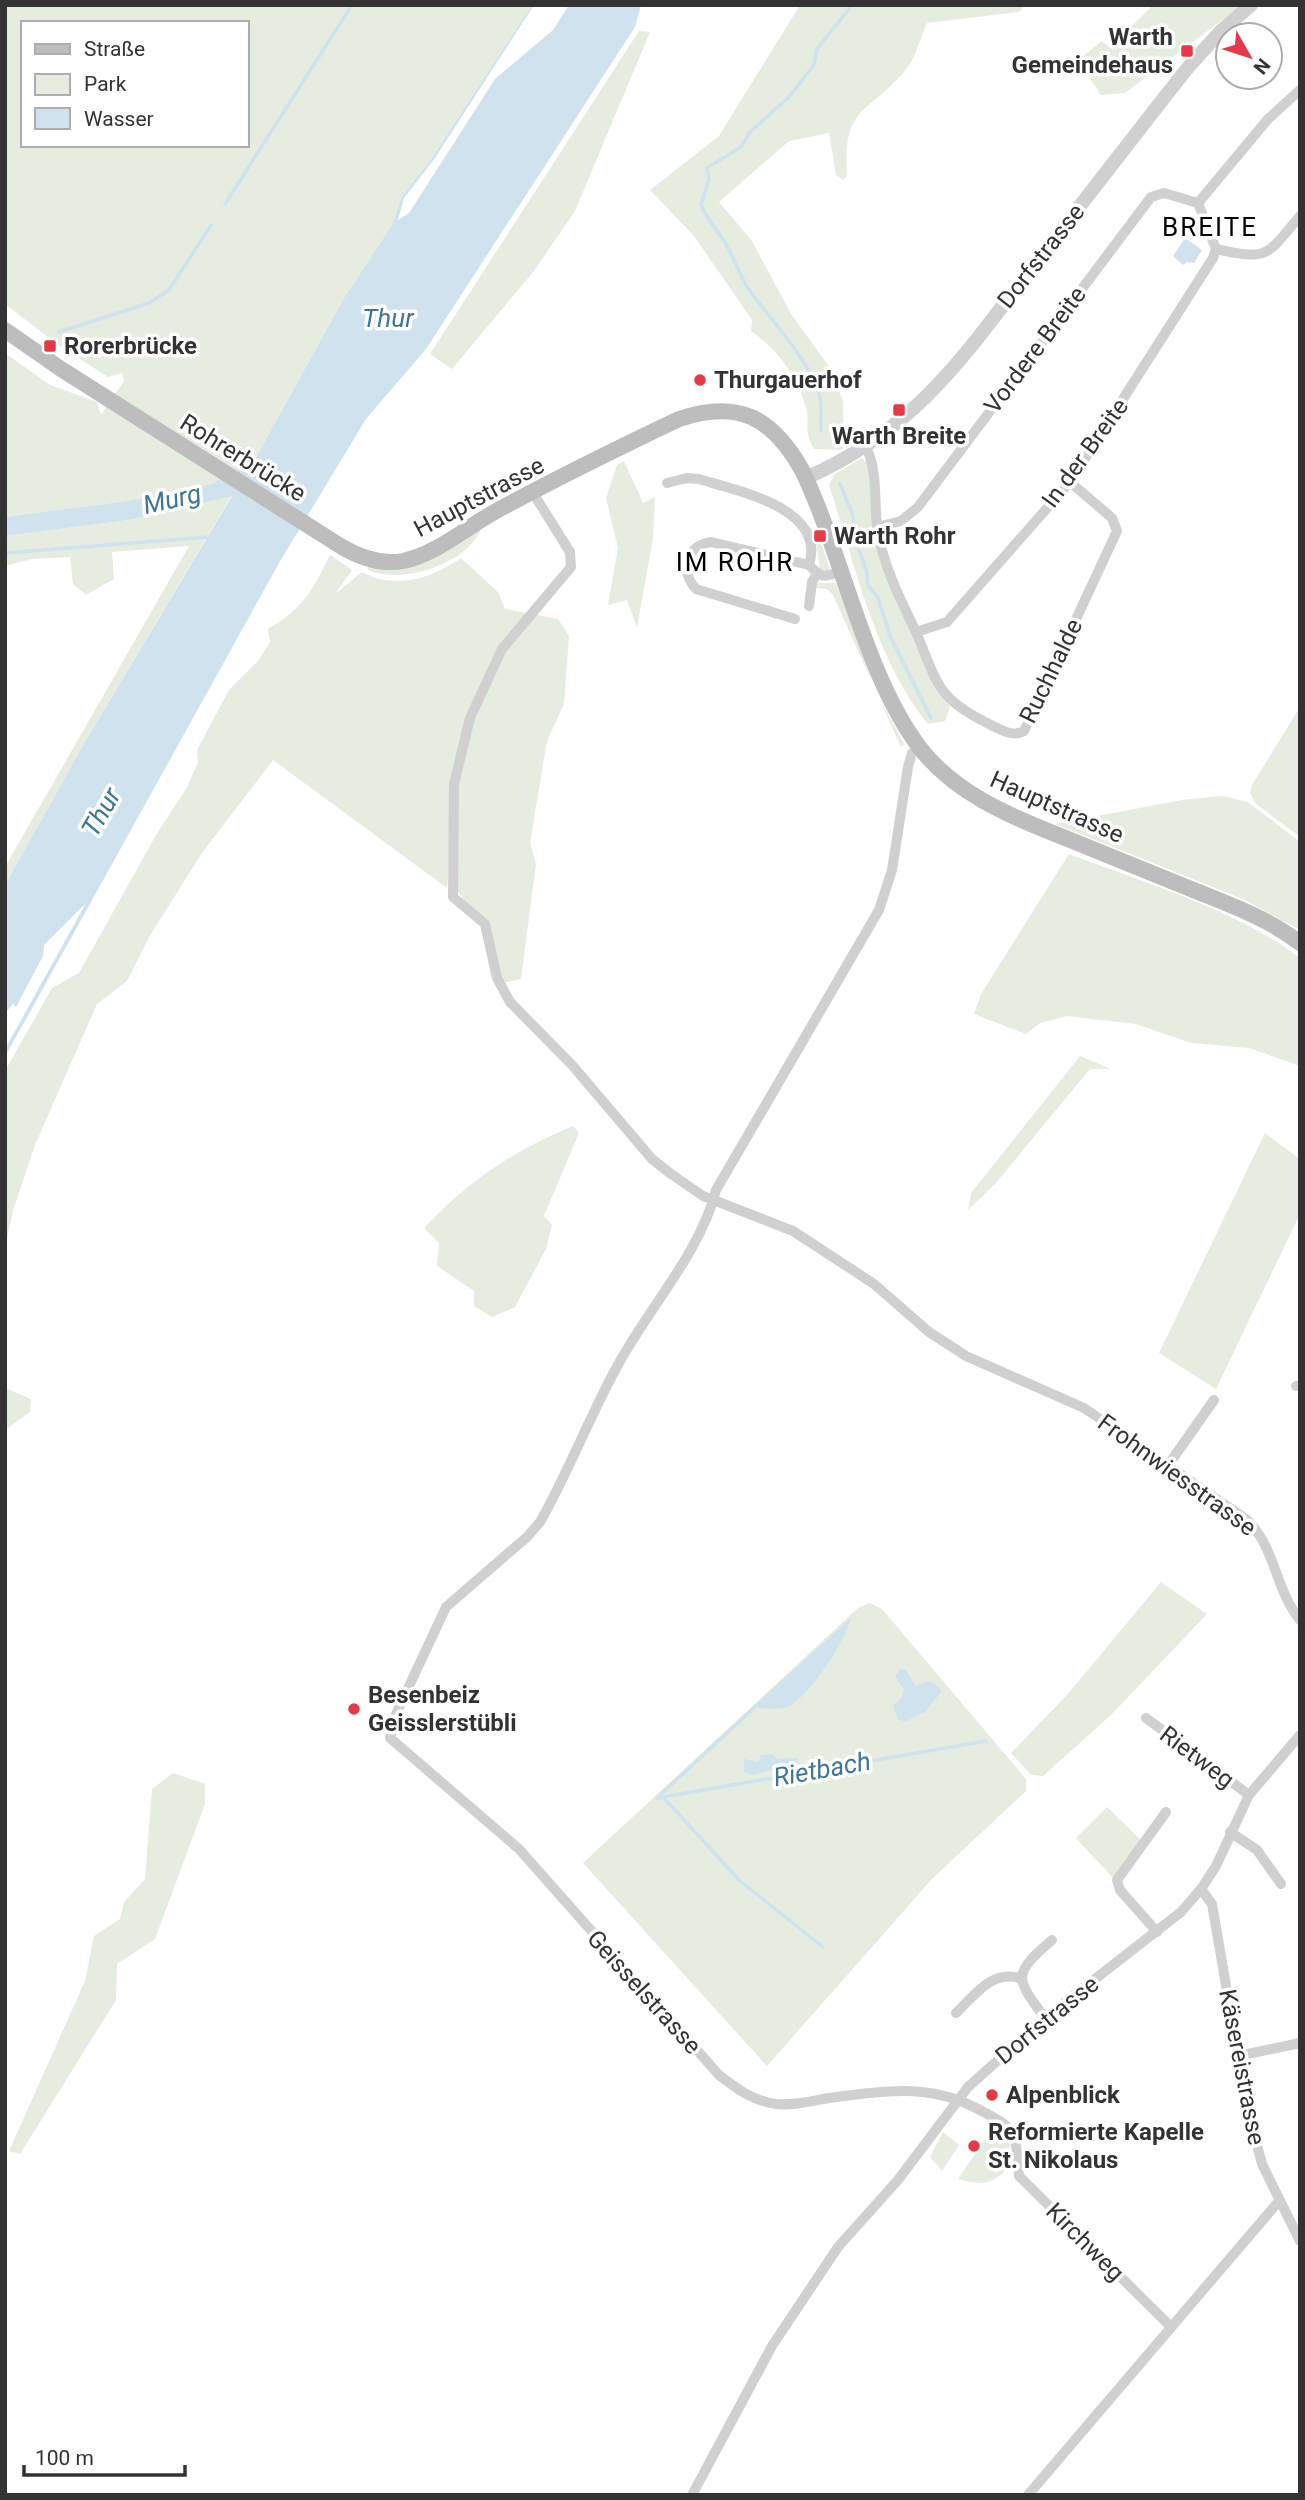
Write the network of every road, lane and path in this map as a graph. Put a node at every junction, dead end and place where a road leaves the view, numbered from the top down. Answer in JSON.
{"nodes":[{"id":1,"x":1251,"y":5,"type":"edge"},
{"id":2,"x":1300,"y":90,"type":"edge"},
{"id":3,"x":1198,"y":203,"type":"junction"},
{"id":4,"x":1300,"y":216,"type":"edge"},
{"id":5,"x":1216,"y":249,"type":"junction"},
{"id":6,"x":5,"y":330,"type":"edge"},
{"id":7,"x":866,"y":447,"type":"junction"},
{"id":8,"x":806,"y":478,"type":"junction"},
{"id":9,"x":1070,"y":482,"type":"junction"},
{"id":10,"x":667,"y":483,"type":"dead end"},
{"id":11,"x":533,"y":493,"type":"junction"},
{"id":12,"x":877,"y":527,"type":"junction"},
{"id":13,"x":373,"y":561,"type":"joint"},
{"id":14,"x":809,"y":565,"type":"junction"},
{"id":15,"x":842,"y":570,"type":"junction"},
{"id":16,"x":816,"y":575,"type":"junction"},
{"id":17,"x":809,"y":606,"type":"dead end"},
{"id":18,"x":794,"y":619,"type":"dead end"},
{"id":19,"x":916,"y":632,"type":"junction"},
{"id":20,"x":920,"y":747,"type":"junction"},
{"id":21,"x":1300,"y":943,"type":"edge"},
{"id":22,"x":713,"y":1201,"type":"junction"},
{"id":23,"x":1214,"y":1400,"type":"dead end"},
{"id":24,"x":1169,"y":1464,"type":"junction"},
{"id":25,"x":1300,"y":1620,"type":"edge"},
{"id":26,"x":1146,"y":1718,"type":"dead end"},
{"id":27,"x":1300,"y":1735,"type":"edge"},
{"id":28,"x":1249,"y":1795,"type":"junction"},
{"id":29,"x":1166,"y":1812,"type":"dead end"},
{"id":30,"x":1230,"y":1832,"type":"junction"},
{"id":31,"x":1281,"y":1884,"type":"dead end"},
{"id":32,"x":1201,"y":1889,"type":"junction"},
{"id":33,"x":1157,"y":1932,"type":"junction"},
{"id":34,"x":1052,"y":1940,"type":"dead end"},
{"id":35,"x":1020,"y":1978,"type":"junction"},
{"id":36,"x":956,"y":2013,"type":"dead end"},
{"id":37,"x":1045,"y":2018,"type":"junction"},
{"id":38,"x":1300,"y":2043,"type":"edge"},
{"id":39,"x":1238,"y":2056,"type":"junction"},
{"id":40,"x":957,"y":2098,"type":"junction"},
{"id":41,"x":1279,"y":2201,"type":"junction"},
{"id":42,"x":1300,"y":2241,"type":"edge"},
{"id":43,"x":1171,"y":2327,"type":"junction"},
{"id":44,"x":692,"y":2495,"type":"edge"},
{"id":45,"x":1028,"y":2495,"type":"edge"}],
"edges":[{"from":1,"to":7,"type":"street","name":"Dorfstrasse"},
{"from":2,"to":3,"type":"street"},
{"from":3,"to":5,"type":"street"},
{"from":3,"to":12,"type":"street","name":"Vordere Breite"},
{"from":4,"to":5,"type":"street"},
{"from":5,"to":9,"type":"street","name":"In der Breite"},
{"from":6,"to":13,"type":"main road","name":"Rohrerbrücke"},
{"from":7,"to":8,"type":"street","name":"Dorfstrasse"},
{"from":7,"to":12,"type":"street"},
{"from":8,"to":11,"type":"main road","name":"Hauptstrasse"},
{"from":8,"to":15,"type":"main road","name":"Hauptstrasse"},
{"from":9,"to":19,"type":"street","name":"In der Breite"},
{"from":9,"to":19,"type":"street","name":"Ruchhalde"},
{"from":10,"to":14,"type":"street"},
{"from":11,"to":13,"type":"main road","name":"Hauptstrasse"},
{"from":11,"to":22,"type":"street","name":"Frohnwiesstrasse"},
{"from":12,"to":19,"type":"street"},
{"from":14,"to":16,"type":"street"},
{"from":14,"to":18,"type":"street"},
{"from":15,"to":16,"type":"street"},
{"from":15,"to":20,"type":"main road","name":"Hauptstrasse"},
{"from":16,"to":17,"type":"street"},
{"from":20,"to":21,"type":"main road","name":"Hauptstrasse"},
{"from":20,"to":22,"type":"street"},
{"from":22,"to":24,"type":"street","name":"Frohnwiesstrasse"},
{"from":22,"to":40,"type":"street","name":"Geisselstrasse"},
{"from":23,"to":24,"type":"street"},
{"from":24,"to":25,"type":"street","name":"Frohnwiesstrasse"},
{"from":26,"to":28,"type":"street","name":"Rietweg"},
{"from":27,"to":28,"type":"street","name":"Dorfstrasse"},
{"from":28,"to":30,"type":"street","name":"Dorfstrasse"},
{"from":29,"to":33,"type":"street"},
{"from":30,"to":31,"type":"street"},
{"from":30,"to":32,"type":"street","name":"Dorfstrasse"},
{"from":32,"to":33,"type":"street","name":"Dorfstrasse"},
{"from":32,"to":39,"type":"street","name":"Käsereistrasse"},
{"from":33,"to":37,"type":"street","name":"Dorfstrasse"},
{"from":34,"to":35,"type":"street"},
{"from":35,"to":36,"type":"street"},
{"from":35,"to":37,"type":"street"},
{"from":37,"to":40,"type":"street","name":"Dorfstrasse"},
{"from":38,"to":39,"type":"street"},
{"from":39,"to":41,"type":"street","name":"Käsereistrasse"},
{"from":40,"to":43,"type":"street","name":"Kirchweg"},
{"from":40,"to":44,"type":"street","name":"Dorfstrasse"},
{"from":41,"to":42,"type":"street","name":"Käsereistrasse"},
{"from":41,"to":43,"type":"street"},
{"from":43,"to":45,"type":"street"}]}
